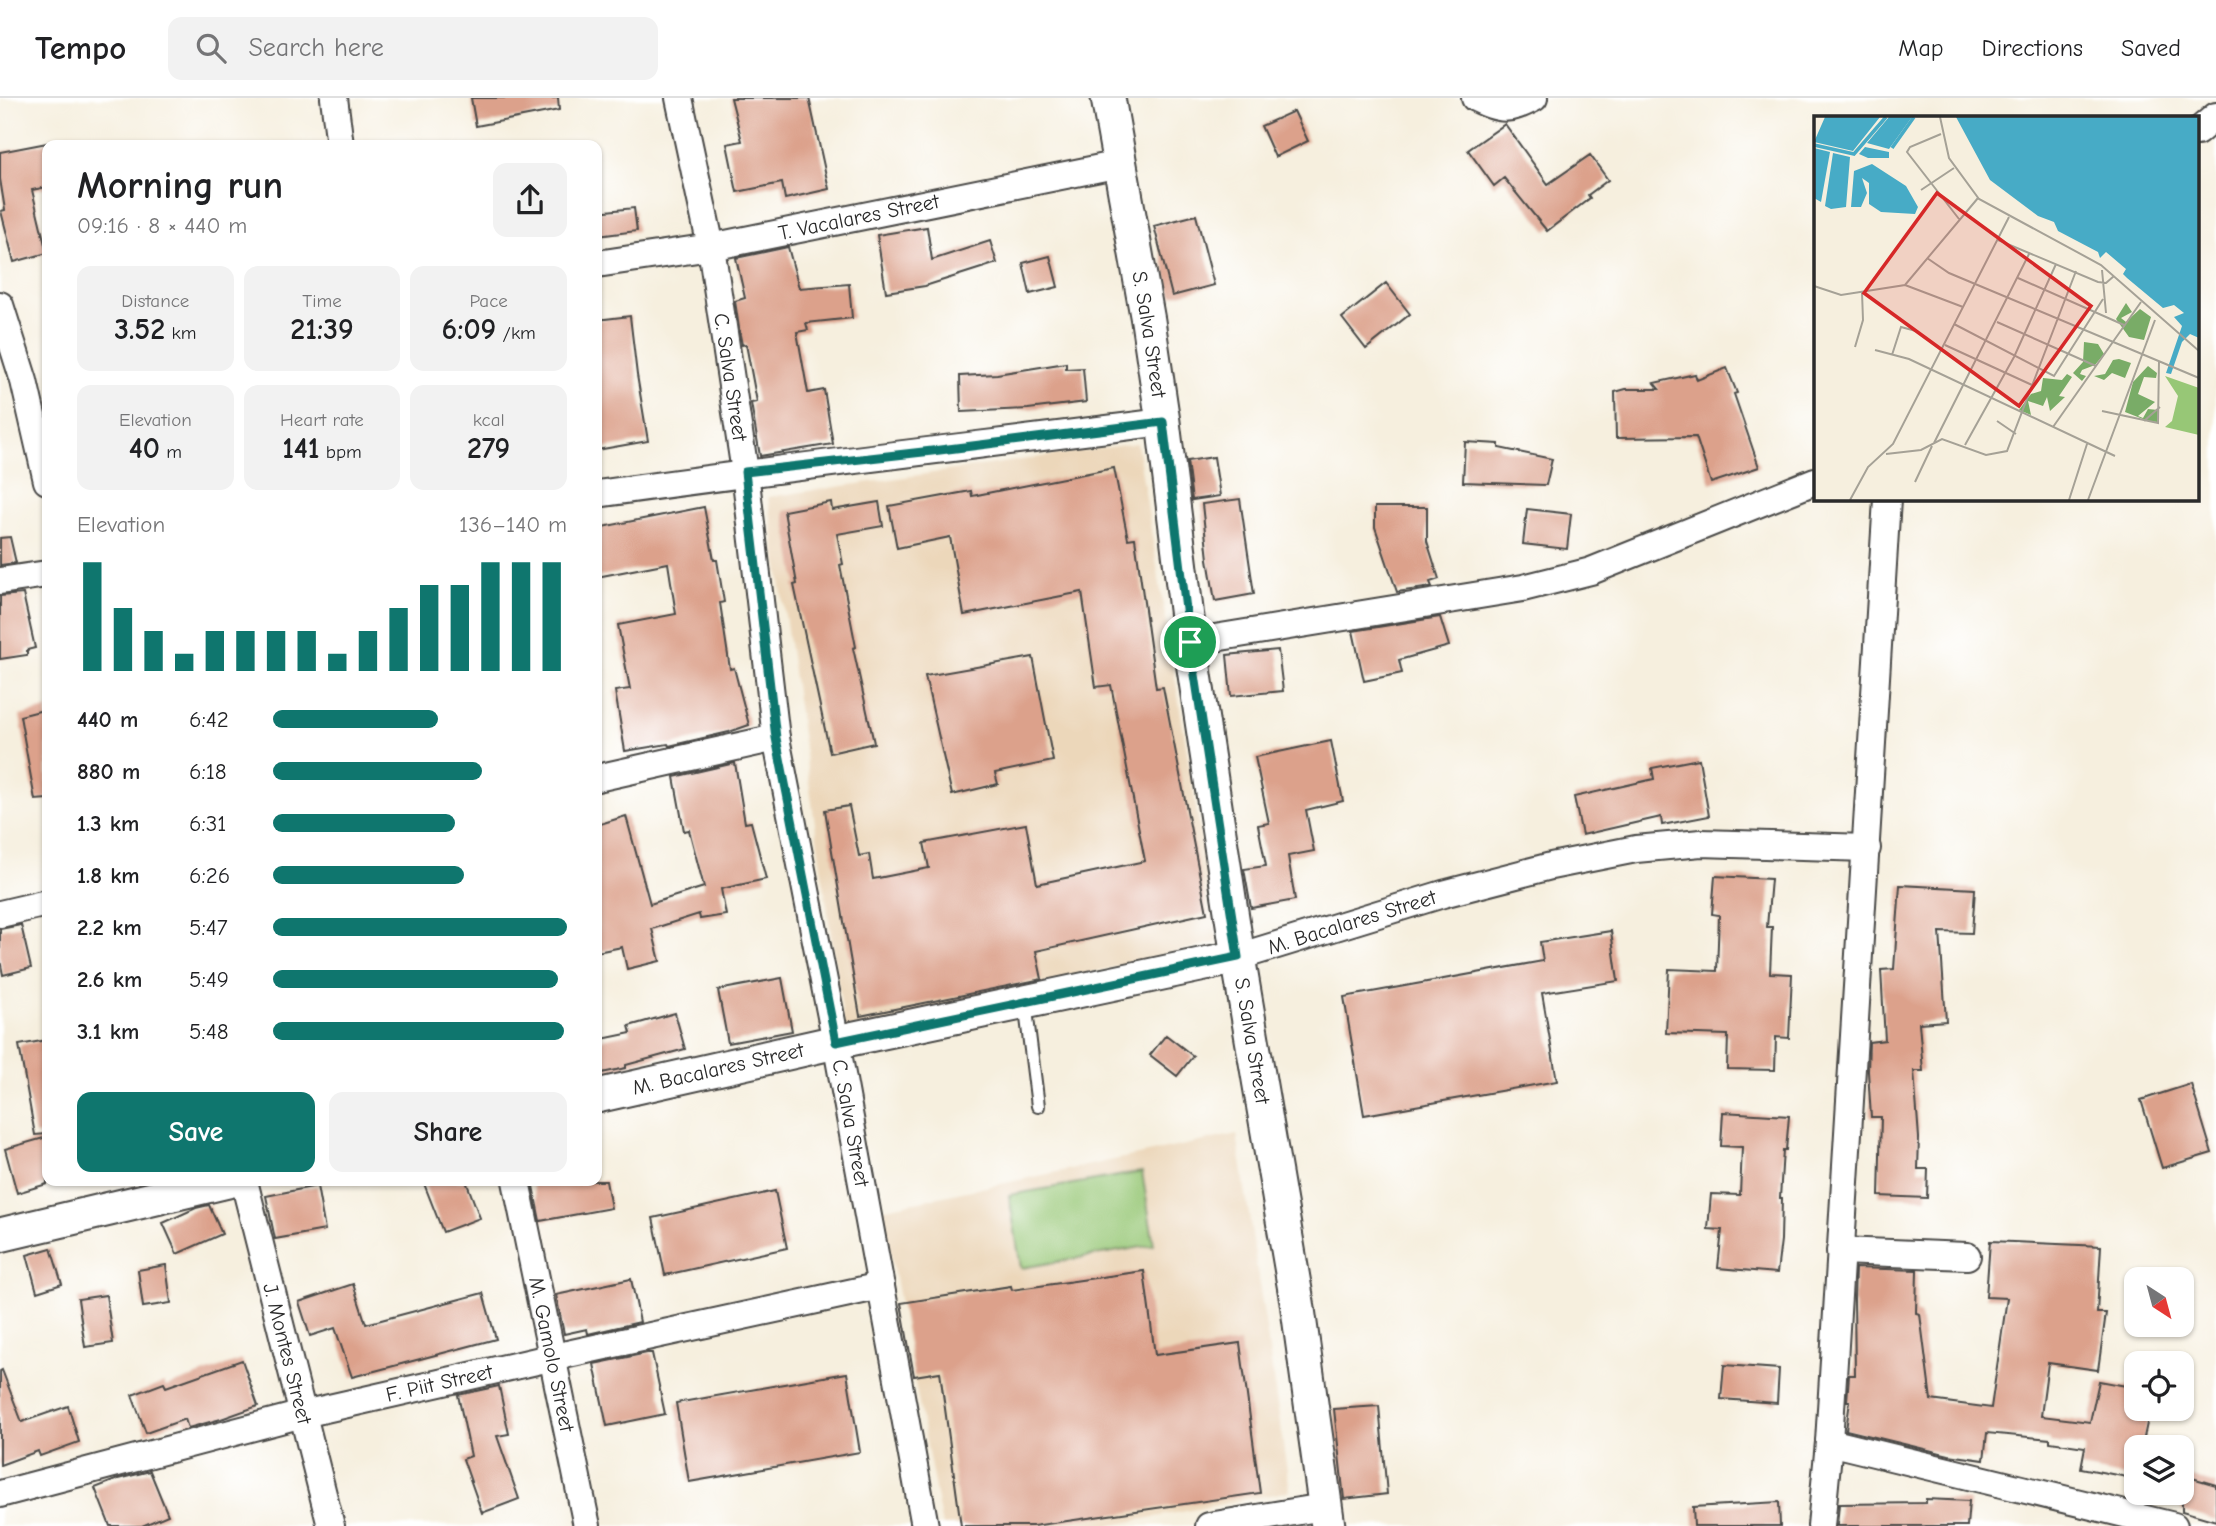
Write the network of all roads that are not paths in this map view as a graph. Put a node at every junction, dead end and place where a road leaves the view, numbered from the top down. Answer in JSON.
{"nodes":[{"id":1,"x":334,"y":98,"type":"edge"},
{"id":2,"x":679,"y":98,"type":"edge"},
{"id":3,"x":1108,"y":98,"type":"edge"},
{"id":4,"x":1475,"y":98,"type":"edge"},
{"id":5,"x":1534,"y":98,"type":"edge"},
{"id":6,"x":2216,"y":116,"type":"edge"},
{"id":7,"x":2198,"y":131,"type":"edge"},
{"id":8,"x":339,"y":140,"type":"edge"},
{"id":9,"x":1120,"y":164,"type":"junction"},
{"id":10,"x":711,"y":247,"type":"junction"},
{"id":11,"x":602,"y":263,"type":"edge"},
{"id":12,"x":0,"y":305,"type":"edge"},
{"id":13,"x":35,"y":378,"type":"edge"},
{"id":14,"x":1163,"y":422,"type":"junction"},
{"id":15,"x":42,"y":438,"type":"edge"},
{"id":16,"x":745,"y":472,"type":"junction"},
{"id":17,"x":1814,"y":481,"type":"edge"},
{"id":18,"x":602,"y":493,"type":"edge"},
{"id":19,"x":1887,"y":500,"type":"edge"},
{"id":20,"x":42,"y":575,"type":"edge"},
{"id":21,"x":0,"y":581,"type":"edge"},
{"id":22,"x":1190,"y":642,"type":"junction"},
{"id":23,"x":776,"y":738,"type":"junction"},
{"id":24,"x":602,"y":777,"type":"edge"},
{"id":25,"x":1867,"y":848,"type":"junction"},
{"id":26,"x":42,"y":904,"type":"edge"},
{"id":27,"x":0,"y":914,"type":"edge"},
{"id":28,"x":1238,"y":957,"type":"junction"},
{"id":29,"x":1025,"y":1001,"type":"junction"},
{"id":30,"x":836,"y":1042,"type":"junction"},
{"id":31,"x":602,"y":1095,"type":"edge"},
{"id":32,"x":1038,"y":1106,"type":"dead end"},
{"id":33,"x":207,"y":1186,"type":"edge"},
{"id":34,"x":245,"y":1186,"type":"edge"},
{"id":35,"x":517,"y":1186,"type":"edge"},
{"id":36,"x":0,"y":1235,"type":"edge"},
{"id":37,"x":1840,"y":1251,"type":"junction"},
{"id":38,"x":1967,"y":1256,"type":"dead end"},
{"id":39,"x":881,"y":1286,"type":"junction"},
{"id":40,"x":554,"y":1357,"type":"junction"},
{"id":41,"x":303,"y":1414,"type":"junction"},
{"id":42,"x":1829,"y":1443,"type":"junction"},
{"id":43,"x":0,"y":1494,"type":"edge"},
{"id":44,"x":1326,"y":1516,"type":"edge"},
{"id":45,"x":331,"y":1526,"type":"edge"},
{"id":46,"x":587,"y":1526,"type":"edge"},
{"id":47,"x":925,"y":1526,"type":"edge"},
{"id":48,"x":1209,"y":1526,"type":"edge"},
{"id":49,"x":1821,"y":1526,"type":"edge"},
{"id":50,"x":2174,"y":1526,"type":"edge"}],
"edges":[{"from":1,"to":8,"type":"street"},
{"from":2,"to":10,"type":"street","name":"C. Salva Street"},
{"from":3,"to":9,"type":"street","name":"S. Salva Street"},
{"from":4,"to":5,"type":"street"},
{"from":6,"to":7,"type":"street"},
{"from":9,"to":10,"type":"street","name":"T. Vacalares Street"},
{"from":9,"to":14,"type":"street","name":"S. Salva Street"},
{"from":10,"to":11,"type":"street","name":"T. Vacalares Street"},
{"from":10,"to":16,"type":"street","name":"C. Salva Street"},
{"from":12,"to":13,"type":"street"},
{"from":13,"to":15,"type":"street"},
{"from":14,"to":16,"type":"street"},
{"from":14,"to":22,"type":"street","name":"S. Salva Street"},
{"from":16,"to":18,"type":"street"},
{"from":16,"to":23,"type":"street","name":"C. Salva Street"},
{"from":17,"to":22,"type":"street"},
{"from":19,"to":25,"type":"street"},
{"from":20,"to":21,"type":"street"},
{"from":22,"to":28,"type":"street","name":"S. Salva Street"},
{"from":23,"to":24,"type":"street"},
{"from":23,"to":30,"type":"street","name":"C. Salva Street"},
{"from":25,"to":28,"type":"street","name":"M. Bacalares Street"},
{"from":25,"to":37,"type":"street"},
{"from":26,"to":27,"type":"street"},
{"from":28,"to":29,"type":"street","name":"M. Bacalares Street"},
{"from":28,"to":44,"type":"street","name":"S. Salva Street"},
{"from":29,"to":30,"type":"street","name":"M. Bacalares Street"},
{"from":29,"to":32,"type":"lane"},
{"from":30,"to":31,"type":"street","name":"M. Bacalares Street"},
{"from":30,"to":39,"type":"street","name":"C. Salva Street"},
{"from":33,"to":36,"type":"street"},
{"from":34,"to":41,"type":"street","name":"J. Montes Street"},
{"from":35,"to":40,"type":"street","name":"M. Gamolo Street"},
{"from":37,"to":38,"type":"street"},
{"from":37,"to":42,"type":"street"},
{"from":39,"to":40,"type":"street","name":"F. Piit Street"},
{"from":39,"to":47,"type":"street","name":"C. Salva Street"},
{"from":40,"to":41,"type":"street","name":"F. Piit Street"},
{"from":40,"to":46,"type":"street","name":"M. Gamolo Street"},
{"from":41,"to":43,"type":"street","name":"F. Piit Street"},
{"from":41,"to":45,"type":"street","name":"J. Montes Street"},
{"from":42,"to":49,"type":"street"},
{"from":42,"to":50,"type":"street"},
{"from":44,"to":48,"type":"street"}]}
